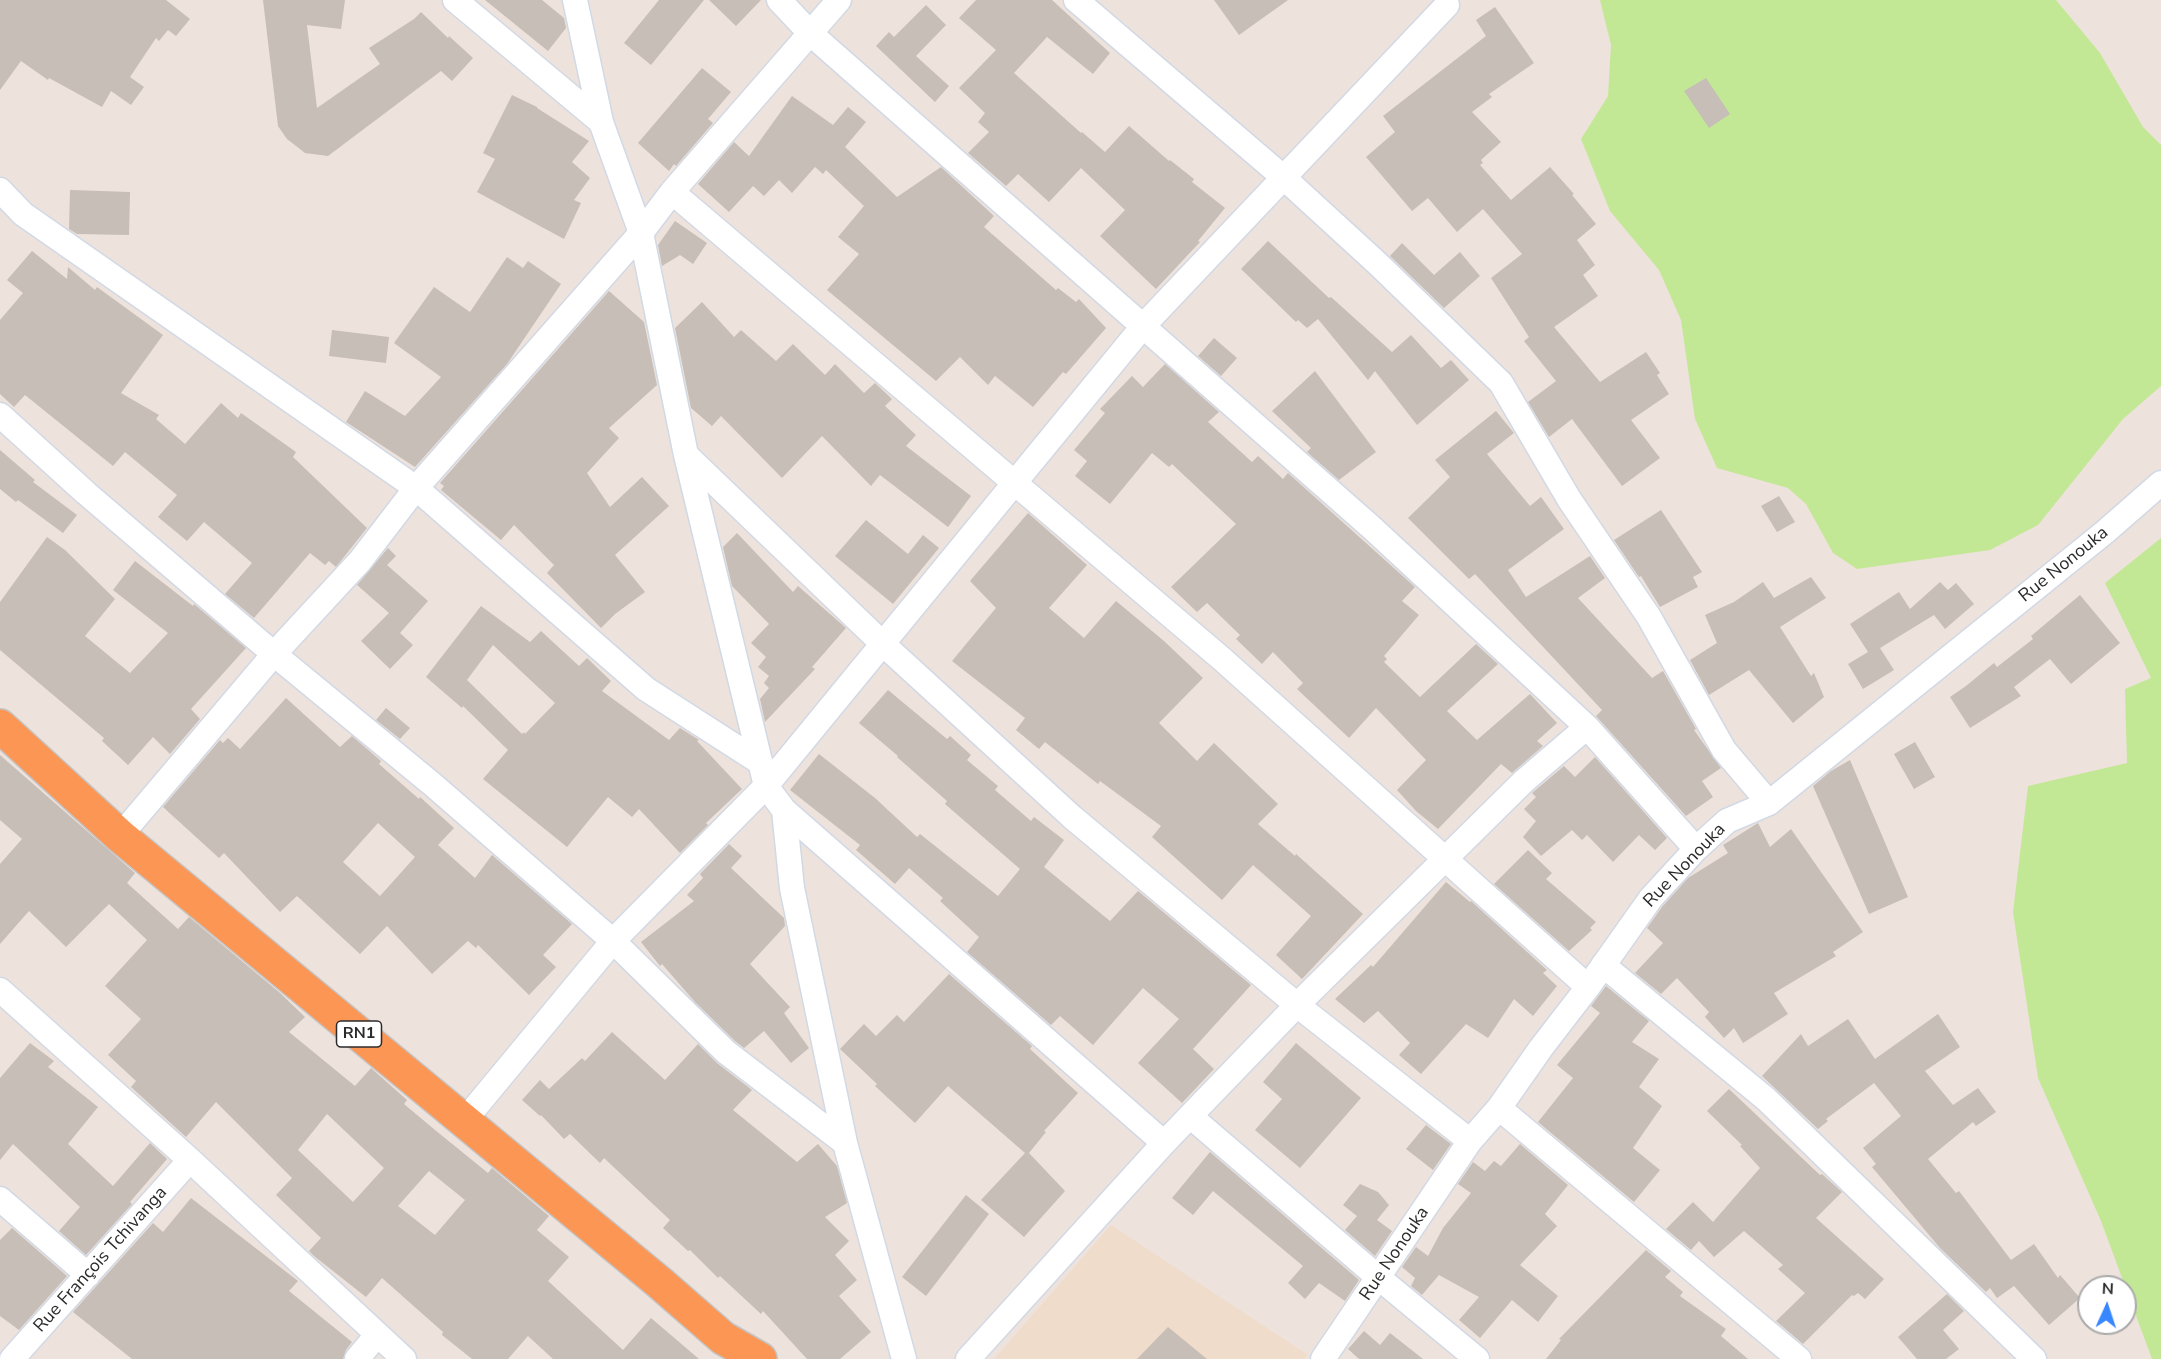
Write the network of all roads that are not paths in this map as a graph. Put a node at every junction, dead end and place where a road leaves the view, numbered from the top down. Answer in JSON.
{"nodes":[{"id":1,"x":455,"y":0,"type":"edge"},
{"id":2,"x":574,"y":0,"type":"edge"},
{"id":3,"x":779,"y":0,"type":"edge"},
{"id":4,"x":839,"y":0,"type":"edge"},
{"id":5,"x":1076,"y":0,"type":"edge"},
{"id":6,"x":1447,"y":5,"type":"dead end"},
{"id":7,"x":811,"y":34,"type":"junction"},
{"id":8,"x":601,"y":122,"type":"junction"},
{"id":9,"x":1283,"y":177,"type":"junction"},
{"id":10,"x":0,"y":190,"type":"edge"},
{"id":11,"x":672,"y":192,"type":"junction"},
{"id":12,"x":641,"y":233,"type":"junction"},
{"id":13,"x":1144,"y":325,"type":"junction"},
{"id":14,"x":0,"y":415,"type":"edge"},
{"id":15,"x":686,"y":455,"type":"junction"},
{"id":16,"x":2161,"y":483,"type":"edge"},
{"id":17,"x":1016,"y":484,"type":"junction"},
{"id":18,"x":416,"y":488,"type":"junction"},
{"id":19,"x":883,"y":644,"type":"junction"},
{"id":20,"x":274,"y":654,"type":"junction"},
{"id":21,"x":0,"y":726,"type":"edge"},
{"id":22,"x":1587,"y":727,"type":"junction"},
{"id":23,"x":764,"y":774,"type":"junction"},
{"id":24,"x":1769,"y":803,"type":"junction"},
{"id":25,"x":784,"y":810,"type":"junction"},
{"id":26,"x":120,"y":836,"type":"junction"},
{"id":27,"x":1696,"y":849,"type":"junction"},
{"id":28,"x":1444,"y":858,"type":"junction"},
{"id":29,"x":613,"y":941,"type":"junction"},
{"id":30,"x":1604,"y":965,"type":"junction"},
{"id":31,"x":1588,"y":987,"type":"junction"},
{"id":32,"x":0,"y":990,"type":"edge"},
{"id":33,"x":1297,"y":1005,"type":"junction"},
{"id":34,"x":1499,"y":1108,"type":"junction"},
{"id":35,"x":1190,"y":1116,"type":"junction"},
{"id":36,"x":464,"y":1121,"type":"junction"},
{"id":37,"x":1470,"y":1141,"type":"junction"},
{"id":38,"x":845,"y":1143,"type":"junction"},
{"id":39,"x":1164,"y":1143,"type":"junction"},
{"id":40,"x":190,"y":1160,"type":"junction"},
{"id":41,"x":0,"y":1199,"type":"edge"},
{"id":42,"x":88,"y":1275,"type":"junction"},
{"id":43,"x":1379,"y":1278,"type":"junction"},
{"id":44,"x":377,"y":1335,"type":"junction"},
{"id":45,"x":729,"y":1349,"type":"edge"},
{"id":46,"x":12,"y":1359,"type":"edge"},
{"id":47,"x":357,"y":1359,"type":"edge"},
{"id":48,"x":404,"y":1359,"type":"edge"},
{"id":49,"x":760,"y":1359,"type":"edge"},
{"id":50,"x":904,"y":1359,"type":"edge"},
{"id":51,"x":968,"y":1359,"type":"edge"},
{"id":52,"x":1323,"y":1359,"type":"edge"},
{"id":53,"x":1477,"y":1359,"type":"edge"},
{"id":54,"x":1798,"y":1359,"type":"edge"},
{"id":55,"x":2034,"y":1359,"type":"edge"}],
"edges":[{"from":1,"to":8,"type":"street"},
{"from":2,"to":8,"type":"street"},
{"from":3,"to":7,"type":"street"},
{"from":4,"to":7,"type":"street"},
{"from":5,"to":9,"type":"street"},
{"from":6,"to":9,"type":"street"},
{"from":7,"to":11,"type":"street"},
{"from":7,"to":13,"type":"street"},
{"from":8,"to":12,"type":"street"},
{"from":9,"to":13,"type":"street"},
{"from":9,"to":24,"type":"street"},
{"from":10,"to":18,"type":"street"},
{"from":11,"to":12,"type":"street"},
{"from":11,"to":17,"type":"street"},
{"from":12,"to":15,"type":"street"},
{"from":12,"to":18,"type":"street"},
{"from":13,"to":17,"type":"street"},
{"from":13,"to":22,"type":"street"},
{"from":14,"to":20,"type":"street"},
{"from":15,"to":19,"type":"street"},
{"from":15,"to":23,"type":"street"},
{"from":16,"to":24,"type":"street","name":"Rue Nonouka"},
{"from":17,"to":19,"type":"street"},
{"from":17,"to":28,"type":"street"},
{"from":18,"to":20,"type":"street"},
{"from":18,"to":23,"type":"street"},
{"from":19,"to":23,"type":"street"},
{"from":19,"to":33,"type":"street"},
{"from":20,"to":26,"type":"street"},
{"from":20,"to":29,"type":"street"},
{"from":21,"to":26,"type":"highway","number":"RN1"},
{"from":22,"to":27,"type":"street"},
{"from":22,"to":28,"type":"street"},
{"from":23,"to":25,"type":"street"},
{"from":23,"to":29,"type":"street"},
{"from":24,"to":27,"type":"street","name":"Rue Nonouka"},
{"from":25,"to":38,"type":"street"},
{"from":25,"to":39,"type":"street"},
{"from":26,"to":36,"type":"highway","number":"RN1"},
{"from":27,"to":30,"type":"street","name":"Rue Nonouka"},
{"from":28,"to":31,"type":"street"},
{"from":28,"to":33,"type":"street"},
{"from":29,"to":36,"type":"street"},
{"from":29,"to":38,"type":"street"},
{"from":30,"to":31,"type":"street","name":"Rue Nonouka"},
{"from":30,"to":55,"type":"street"},
{"from":31,"to":34,"type":"street","name":"Rue Nonouka"},
{"from":32,"to":40,"type":"street"},
{"from":33,"to":35,"type":"street"},
{"from":33,"to":37,"type":"street"},
{"from":34,"to":37,"type":"street","name":"Rue Nonouka"},
{"from":34,"to":54,"type":"street"},
{"from":35,"to":39,"type":"street"},
{"from":35,"to":43,"type":"street"},
{"from":36,"to":45,"type":"highway","number":"RN1"},
{"from":37,"to":43,"type":"street","name":"Rue Nonouka"},
{"from":38,"to":50,"type":"street"},
{"from":39,"to":51,"type":"street"},
{"from":40,"to":42,"type":"street","name":"Rue François Tchivanga"},
{"from":40,"to":44,"type":"street"},
{"from":41,"to":42,"type":"street"},
{"from":42,"to":46,"type":"street","name":"Rue François Tchivanga"},
{"from":43,"to":52,"type":"street","name":"Rue Nonouka"},
{"from":43,"to":53,"type":"street"},
{"from":44,"to":47,"type":"street"},
{"from":44,"to":48,"type":"street"},
{"from":45,"to":49,"type":"highway","number":"RN1"}]}
